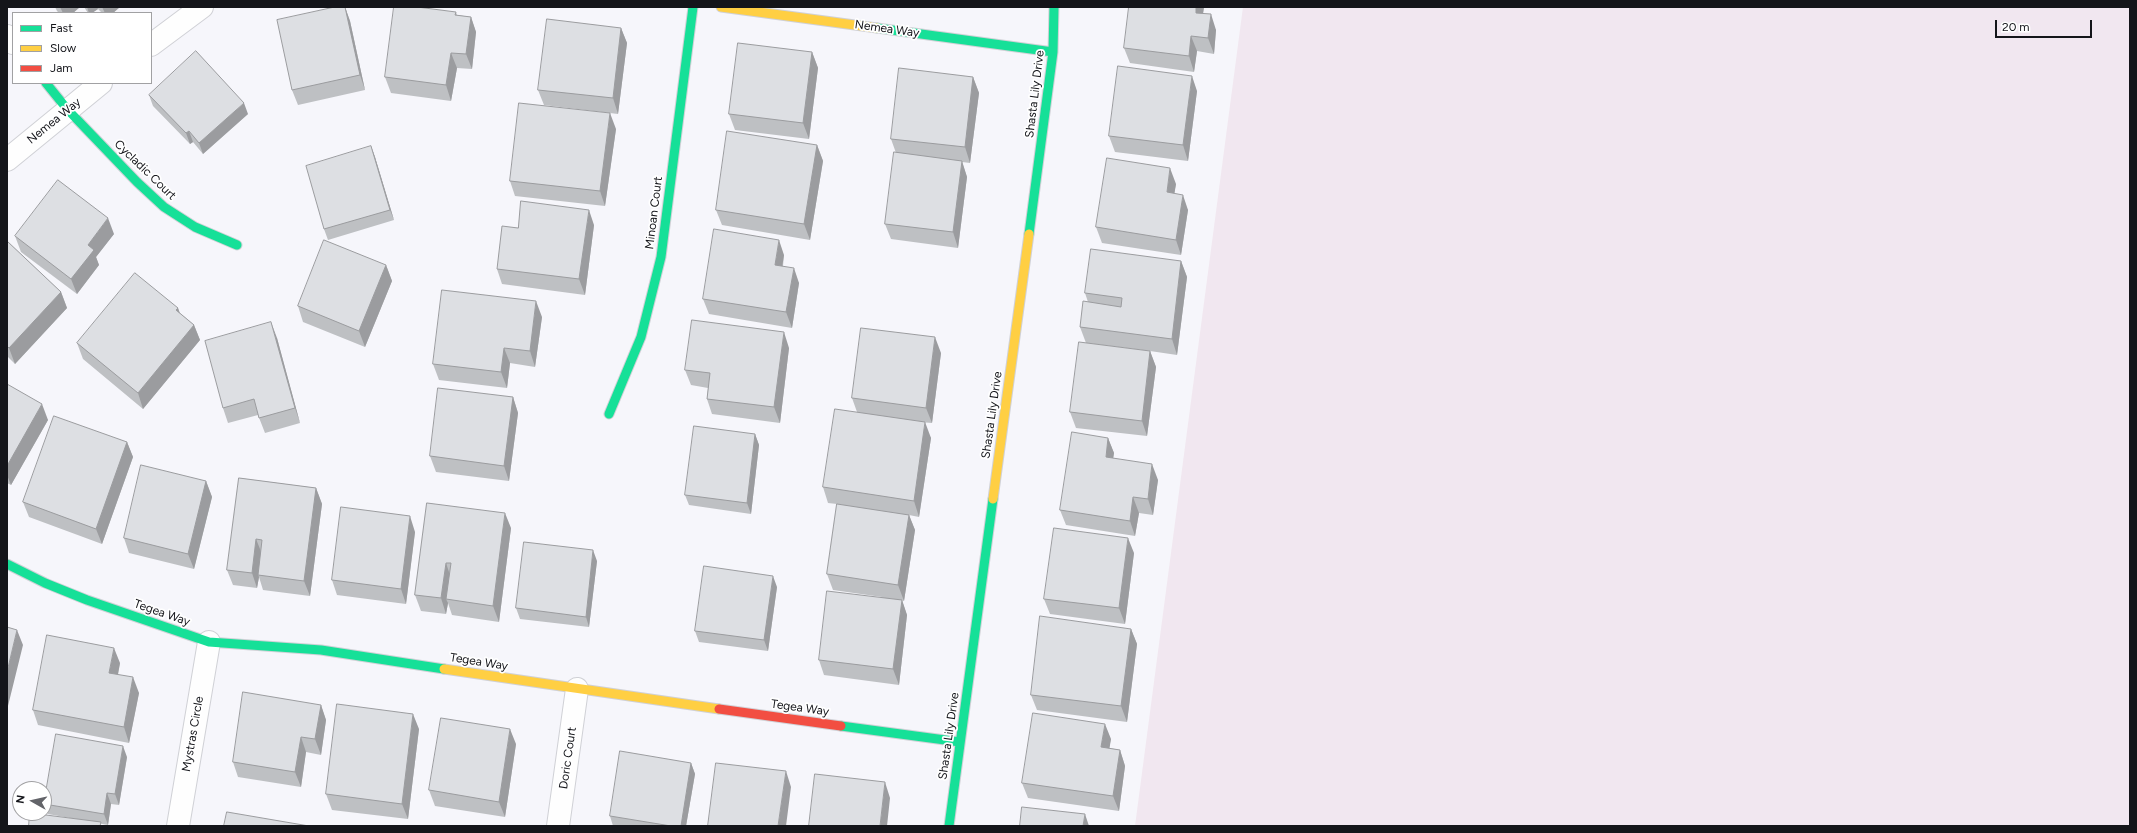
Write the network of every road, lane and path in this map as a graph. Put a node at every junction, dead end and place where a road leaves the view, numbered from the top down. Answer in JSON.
{"nodes":[{"id":1,"x":202,"y":7,"type":"edge"},
{"id":2,"x":693,"y":7,"type":"edge"},
{"id":3,"x":721,"y":7,"type":"edge"},
{"id":4,"x":1054,"y":7,"type":"edge"},
{"id":5,"x":152,"y":44,"type":"edge"},
{"id":6,"x":1053,"y":52,"type":"junction"},
{"id":7,"x":47,"y":84,"type":"edge"},
{"id":8,"x":100,"y":84,"type":"edge"},
{"id":9,"x":67,"y":109,"type":"junction"},
{"id":10,"x":7,"y":160,"type":"edge"},
{"id":11,"x":237,"y":245,"type":"dead end"},
{"id":12,"x":609,"y":414,"type":"dead end"},
{"id":13,"x":7,"y":564,"type":"edge"},
{"id":14,"x":209,"y":642,"type":"junction"},
{"id":15,"x":577,"y":690,"type":"junction"},
{"id":16,"x":960,"y":742,"type":"junction"},
{"id":17,"x":178,"y":826,"type":"edge"},
{"id":18,"x":558,"y":826,"type":"edge"},
{"id":19,"x":949,"y":826,"type":"edge"}],
"edges":[{"from":1,"to":5,"type":"street"},
{"from":2,"to":12,"type":"street","name":"Minoan Court"},
{"from":3,"to":6,"type":"street","name":"Nemea Way"},
{"from":4,"to":6,"type":"street","name":"Shasta Lily Drive"},
{"from":6,"to":16,"type":"street","name":"Shasta Lily Drive"},
{"from":7,"to":9,"type":"street","name":"Cycladic Court"},
{"from":8,"to":9,"type":"street","name":"Nemea Way"},
{"from":9,"to":10,"type":"street","name":"Nemea Way"},
{"from":9,"to":11,"type":"street","name":"Cycladic Court"},
{"from":13,"to":14,"type":"street","name":"Tegea Way"},
{"from":14,"to":15,"type":"street","name":"Tegea Way"},
{"from":14,"to":17,"type":"street","name":"Mystras Circle"},
{"from":15,"to":16,"type":"street","name":"Tegea Way"},
{"from":15,"to":18,"type":"street","name":"Doric Court"},
{"from":16,"to":19,"type":"street","name":"Shasta Lily Drive"}]}
